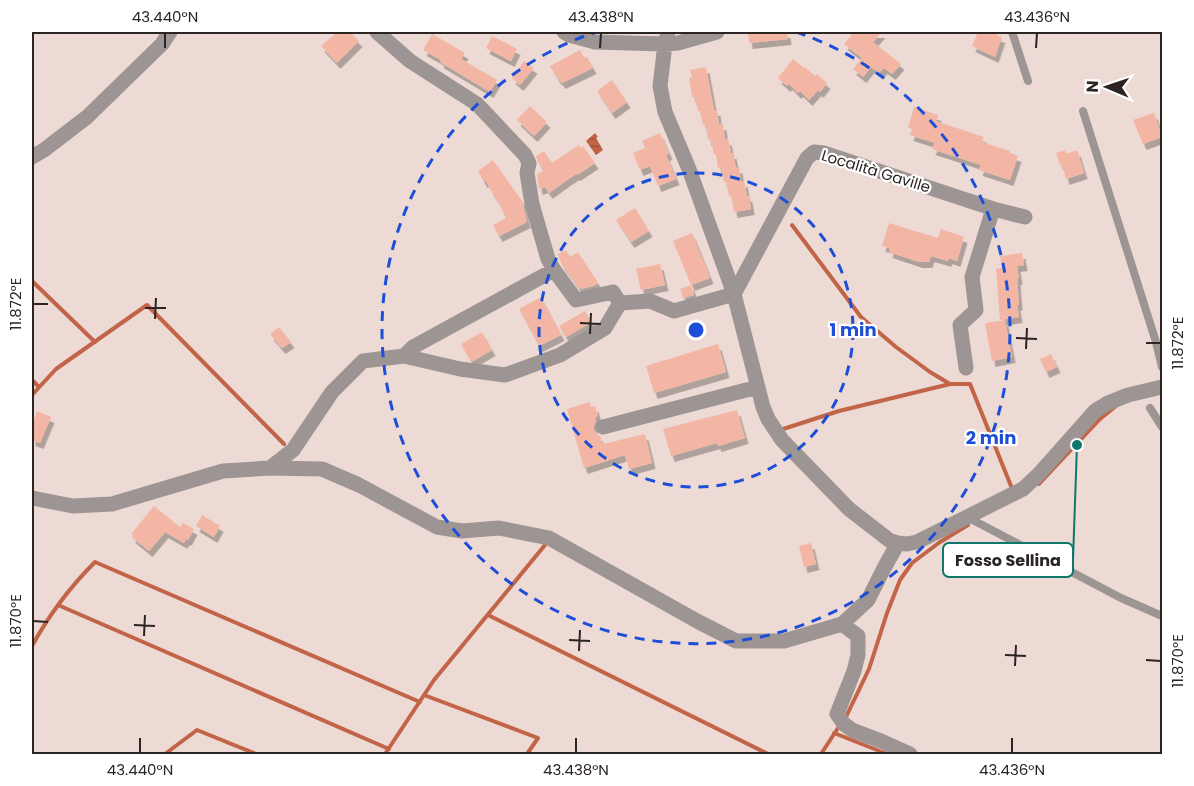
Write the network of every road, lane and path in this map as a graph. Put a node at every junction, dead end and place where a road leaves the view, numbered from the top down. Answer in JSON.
{"nodes":[{"id":1,"x":170,"y":32,"type":"edge"},
{"id":2,"x":377,"y":32,"type":"edge"},
{"id":3,"x":564,"y":32,"type":"edge"},
{"id":4,"x":717,"y":32,"type":"edge"},
{"id":5,"x":1012,"y":32,"type":"edge"},
{"id":6,"x":666,"y":38,"type":"edge"},
{"id":7,"x":1028,"y":81,"type":"dead end"},
{"id":8,"x":1083,"y":111,"type":"dead end"},
{"id":9,"x":32,"y":156,"type":"edge"},
{"id":10,"x":993,"y":209,"type":"junction"},
{"id":11,"x":1026,"y":216,"type":"dead end"},
{"id":12,"x":554,"y":270,"type":"junction"},
{"id":13,"x":734,"y":294,"type":"junction"},
{"id":14,"x":620,"y":303,"type":"junction"},
{"id":15,"x":404,"y":356,"type":"junction"},
{"id":16,"x":1162,"y":367,"type":"edge"},
{"id":17,"x":966,"y":368,"type":"dead end"},
{"id":18,"x":1162,"y":386,"type":"edge"},
{"id":19,"x":758,"y":387,"type":"junction"},
{"id":20,"x":1150,"y":408,"type":"dead end"},
{"id":21,"x":603,"y":426,"type":"dead end"},
{"id":22,"x":1162,"y":427,"type":"edge"},
{"id":23,"x":270,"y":468,"type":"junction"},
{"id":24,"x":32,"y":498,"type":"edge"},
{"id":25,"x":967,"y":517,"type":"junction"},
{"id":26,"x":898,"y":543,"type":"junction"},
{"id":27,"x":1162,"y":616,"type":"edge"},
{"id":28,"x":842,"y":624,"type":"junction"},
{"id":29,"x":910,"y":754,"type":"edge"}],
"edges":[{"from":1,"to":9,"type":"street"},
{"from":2,"to":12,"type":"street"},
{"from":3,"to":6,"type":"street"},
{"from":4,"to":6,"type":"street"},
{"from":5,"to":7,"type":"lane"},
{"from":6,"to":13,"type":"street"},
{"from":8,"to":16,"type":"lane"},
{"from":10,"to":11,"type":"street","name":"Località Gaville"},
{"from":10,"to":13,"type":"street","name":"Località Gaville"},
{"from":10,"to":17,"type":"street"},
{"from":12,"to":14,"type":"street"},
{"from":12,"to":15,"type":"street"},
{"from":13,"to":14,"type":"street"},
{"from":13,"to":19,"type":"street"},
{"from":14,"to":15,"type":"street"},
{"from":15,"to":23,"type":"street"},
{"from":18,"to":25,"type":"street"},
{"from":19,"to":21,"type":"street"},
{"from":19,"to":26,"type":"street"},
{"from":20,"to":22,"type":"lane"},
{"from":23,"to":24,"type":"street"},
{"from":23,"to":28,"type":"street"},
{"from":25,"to":26,"type":"street"},
{"from":25,"to":27,"type":"lane"},
{"from":26,"to":28,"type":"street"},
{"from":28,"to":29,"type":"street"}]}
